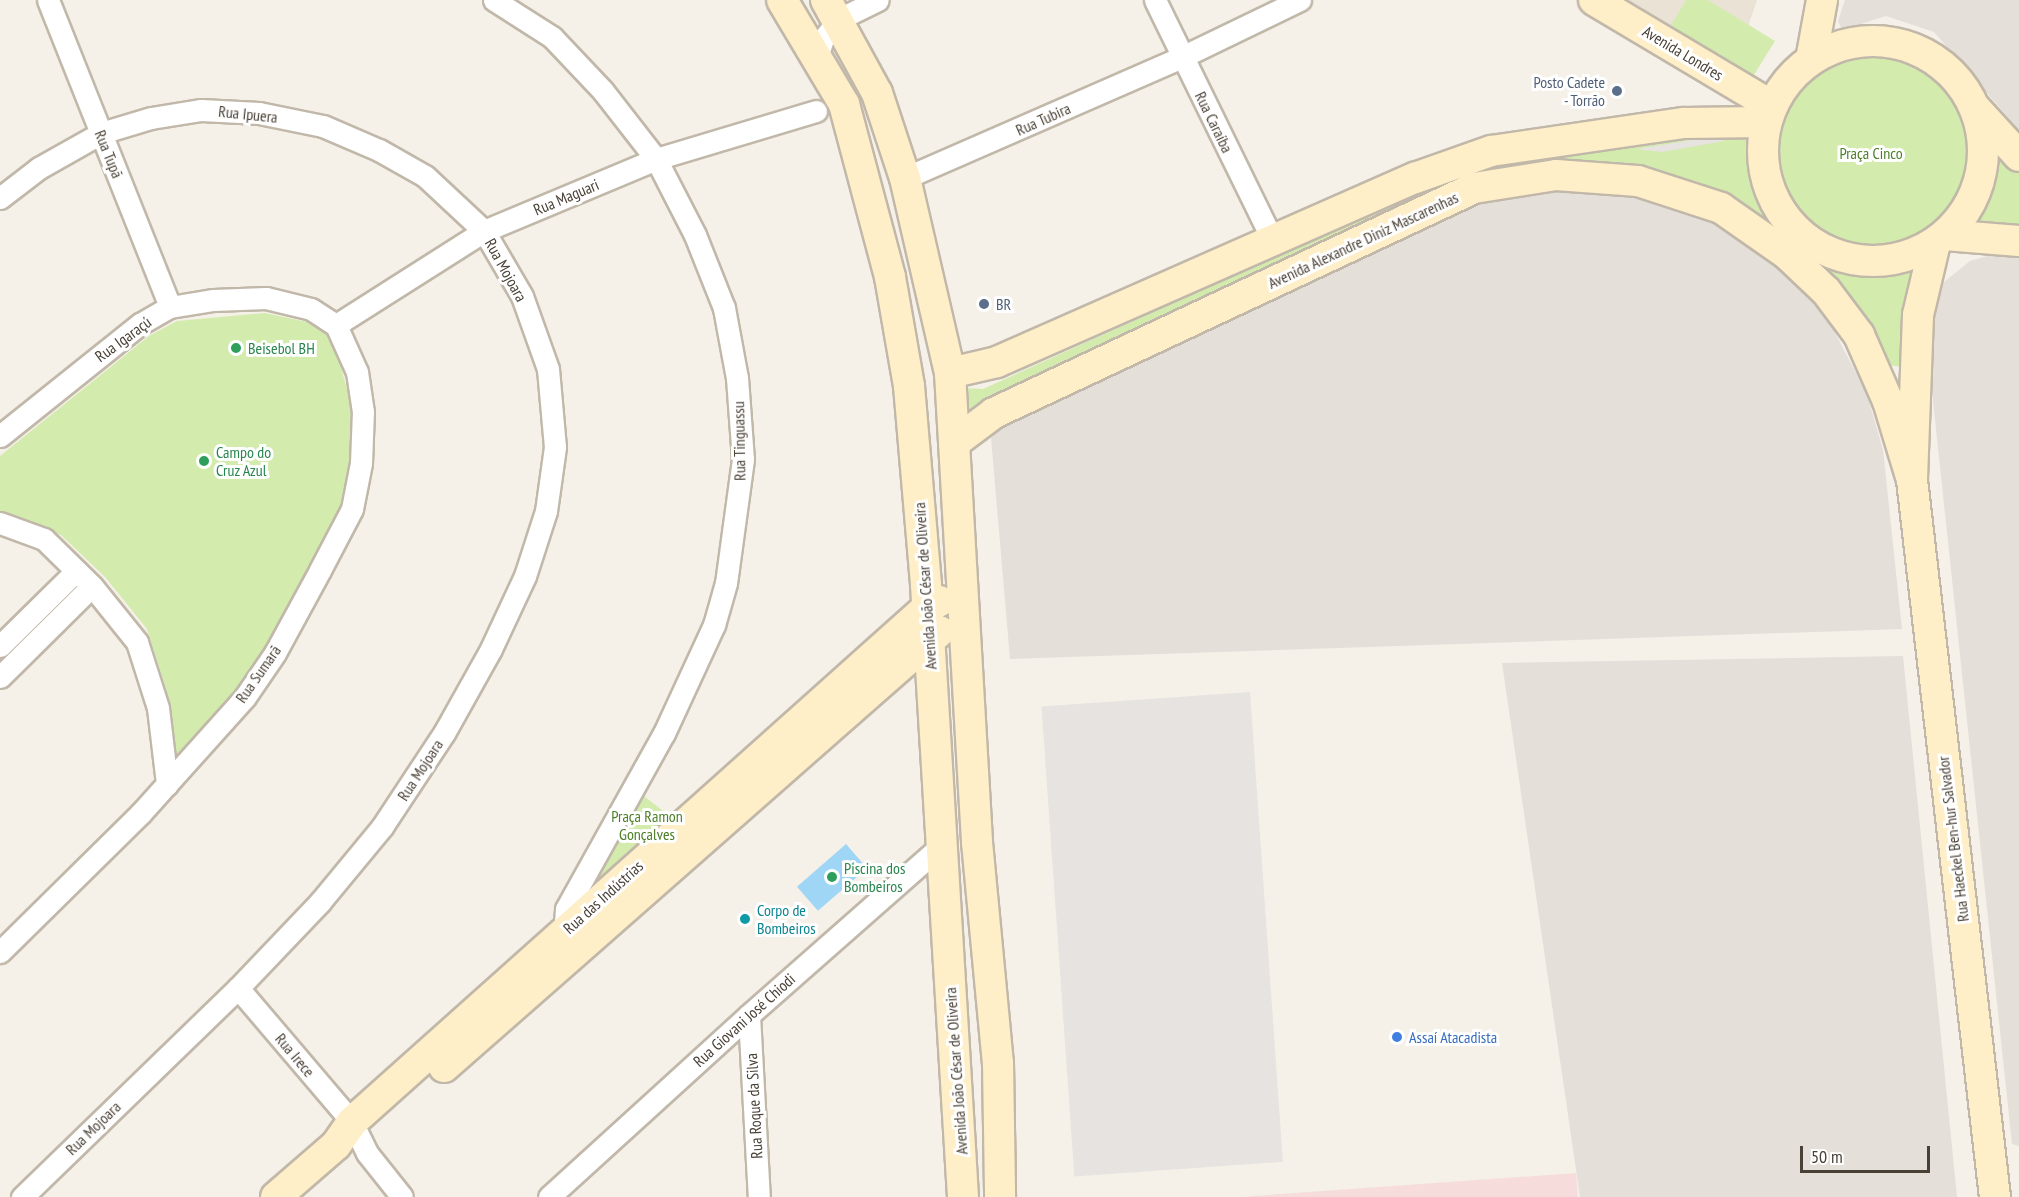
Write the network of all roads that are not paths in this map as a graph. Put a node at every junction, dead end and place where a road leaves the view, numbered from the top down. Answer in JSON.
{"nodes":[{"id":1,"x":48,"y":0,"type":"edge"},
{"id":2,"x":494,"y":0,"type":"edge"},
{"id":3,"x":782,"y":0,"type":"edge"},
{"id":4,"x":878,"y":0,"type":"edge"},
{"id":5,"x":1155,"y":0,"type":"edge"},
{"id":6,"x":1300,"y":0,"type":"edge"},
{"id":7,"x":1594,"y":0,"type":"edge"},
{"id":8,"x":1822,"y":0,"type":"edge"},
{"id":9,"x":1837,"y":0,"type":"edge"},
{"id":10,"x":833,"y":10,"type":"edge"},
{"id":11,"x":1837,"y":47,"type":"junction"},
{"id":12,"x":817,"y":57,"type":"junction"},
{"id":13,"x":1182,"y":57,"type":"junction"},
{"id":14,"x":1811,"y":60,"type":"junction"},
{"id":15,"x":1972,"y":105,"type":"junction"},
{"id":16,"x":816,"y":111,"type":"dead end"},
{"id":17,"x":1769,"y":114,"type":"junction"},
{"id":18,"x":101,"y":133,"type":"junction"},
{"id":19,"x":2019,"y":156,"type":"edge"},
{"id":20,"x":656,"y":159,"type":"junction"},
{"id":21,"x":904,"y":178,"type":"junction"},
{"id":22,"x":0,"y":198,"type":"edge"},
{"id":23,"x":484,"y":231,"type":"junction"},
{"id":24,"x":1940,"y":239,"type":"junction"},
{"id":25,"x":2019,"y":242,"type":"edge"},
{"id":26,"x":1274,"y":243,"type":"junction"},
{"id":27,"x":1795,"y":245,"type":"junction"},
{"id":28,"x":170,"y":307,"type":"junction"},
{"id":29,"x":336,"y":325,"type":"junction"},
{"id":30,"x":1872,"y":360,"type":"junction"},
{"id":31,"x":1916,"y":370,"type":"junction"},
{"id":32,"x":950,"y":374,"type":"junction"},
{"id":33,"x":0,"y":436,"type":"edge"},
{"id":34,"x":954,"y":443,"type":"junction"},
{"id":35,"x":1912,"y":480,"type":"junction"},
{"id":36,"x":0,"y":523,"type":"edge"},
{"id":37,"x":76,"y":571,"type":"junction"},
{"id":38,"x":92,"y":586,"type":"junction"},
{"id":39,"x":962,"y":591,"type":"junction"},
{"id":40,"x":928,"y":607,"type":"junction"},
{"id":41,"x":962,"y":623,"type":"junction"},
{"id":42,"x":929,"y":639,"type":"junction"},
{"id":43,"x":0,"y":646,"type":"edge"},
{"id":44,"x":0,"y":677,"type":"edge"},
{"id":45,"x":167,"y":784,"type":"junction"},
{"id":46,"x":941,"y":846,"type":"junction"},
{"id":47,"x":576,"y":937,"type":"junction"},
{"id":48,"x":0,"y":952,"type":"edge"},
{"id":49,"x":238,"y":988,"type":"junction"},
{"id":50,"x":748,"y":1015,"type":"junction"},
{"id":51,"x":350,"y":1135,"type":"junction"},
{"id":52,"x":569,"y":1189,"type":"edge"},
{"id":53,"x":22,"y":1197,"type":"edge"},
{"id":54,"x":276,"y":1197,"type":"edge"},
{"id":55,"x":402,"y":1197,"type":"edge"},
{"id":56,"x":549,"y":1197,"type":"edge"},
{"id":57,"x":759,"y":1197,"type":"edge"},
{"id":58,"x":963,"y":1197,"type":"edge"},
{"id":59,"x":1000,"y":1197,"type":"edge"},
{"id":60,"x":1995,"y":1197,"type":"edge"}],
"edges":[{"from":1,"to":18,"type":"street","name":"Rua Tupã"},
{"from":2,"to":20,"type":"street","name":"Rua Tinguassu"},
{"from":3,"to":12,"type":"street","name":"Avenida João César de Oliveira"},
{"from":4,"to":10,"type":"street"},
{"from":5,"to":13,"type":"street","name":"Rua Caraíba"},
{"from":6,"to":13,"type":"street","name":"Rua Tubira"},
{"from":7,"to":17,"type":"street","name":"Avenida Londres"},
{"from":8,"to":14,"type":"street"},
{"from":9,"to":11,"type":"street"},
{"from":10,"to":12,"type":"street"},
{"from":10,"to":21,"type":"street","name":"Avenida João César de Oliveira"},
{"from":11,"to":14,"type":"street"},
{"from":11,"to":15,"type":"street"},
{"from":12,"to":40,"type":"street","name":"Avenida João César de Oliveira"},
{"from":13,"to":21,"type":"street","name":"Rua Tubira"},
{"from":13,"to":26,"type":"street","name":"Rua Caraíba"},
{"from":14,"to":17,"type":"street"},
{"from":15,"to":19,"type":"street"},
{"from":15,"to":24,"type":"street"},
{"from":16,"to":20,"type":"street","name":"Rua Maguari"},
{"from":17,"to":26,"type":"street","name":"Avenida Alexandre Diniz Mascarenhas"},
{"from":17,"to":27,"type":"street"},
{"from":18,"to":22,"type":"street","name":"Rua Ipuera"},
{"from":18,"to":23,"type":"street","name":"Rua Ipuera"},
{"from":18,"to":28,"type":"street","name":"Rua Tupã"},
{"from":20,"to":23,"type":"street","name":"Rua Maguari"},
{"from":20,"to":47,"type":"street","name":"Rua Tinguassu"},
{"from":21,"to":32,"type":"street","name":"Avenida João César de Oliveira"},
{"from":23,"to":29,"type":"street","name":"Rua Maguari"},
{"from":23,"to":49,"type":"street","name":"Rua Mojoara"},
{"from":24,"to":25,"type":"street"},
{"from":24,"to":27,"type":"street"},
{"from":24,"to":31,"type":"street","name":"Rua Haeckel Ben-hur Salvador"},
{"from":26,"to":32,"type":"street","name":"Avenida Alexandre Diniz Mascarenhas"},
{"from":27,"to":30,"type":"street","name":"Rua Haeckel Ben-hur Salvador"},
{"from":27,"to":34,"type":"street","name":"Avenida Alexandre Diniz Mascarenhas"},
{"from":28,"to":29,"type":"street","name":"Rua Igaraçú"},
{"from":28,"to":33,"type":"street","name":"Rua Igaraçú"},
{"from":29,"to":45,"type":"street","name":"Rua Sumarã"},
{"from":30,"to":31,"type":"street"},
{"from":30,"to":35,"type":"street","name":"Rua Haeckel Ben-hur Salvador"},
{"from":31,"to":35,"type":"street","name":"Rua Haeckel Ben-hur Salvador"},
{"from":32,"to":34,"type":"street","name":"Avenida João César de Oliveira"},
{"from":34,"to":39,"type":"street","name":"Avenida João César de Oliveira"},
{"from":35,"to":60,"type":"street","name":"Rua Haeckel Ben-hur Salvador"},
{"from":36,"to":37,"type":"street"},
{"from":37,"to":38,"type":"street"},
{"from":37,"to":43,"type":"street"},
{"from":38,"to":44,"type":"street"},
{"from":38,"to":45,"type":"street"},
{"from":39,"to":40,"type":"street","name":"Rua das Indústrias"},
{"from":39,"to":41,"type":"street","name":"Avenida João César de Oliveira"},
{"from":40,"to":42,"type":"street","name":"Avenida João César de Oliveira"},
{"from":40,"to":47,"type":"street","name":"Rua das Indústrias"},
{"from":41,"to":42,"type":"street","name":"Rua das Indústrias"},
{"from":41,"to":59,"type":"street","name":"Avenida João César de Oliveira"},
{"from":42,"to":46,"type":"street","name":"Avenida João César de Oliveira"},
{"from":42,"to":47,"type":"street","name":"Rua das Indústrias"},
{"from":45,"to":48,"type":"street","name":"Rua Sumarã"},
{"from":46,"to":50,"type":"street","name":"Rua Giovani José Chiodi"},
{"from":46,"to":58,"type":"street","name":"Avenida João César de Oliveira"},
{"from":47,"to":51,"type":"street","name":"Rua das Indústrias"},
{"from":49,"to":51,"type":"street","name":"Rua Irece"},
{"from":49,"to":53,"type":"street","name":"Rua Mojoara"},
{"from":50,"to":52,"type":"street","name":"Rua Giovani José Chiodi"},
{"from":50,"to":57,"type":"street","name":"Rua Roque da Silva"},
{"from":51,"to":54,"type":"street","name":"Rua das Indústrias"},
{"from":51,"to":55,"type":"street","name":"Rua Irece"},
{"from":52,"to":56,"type":"street","name":"Rua Giovani José Chiodi"}]}
